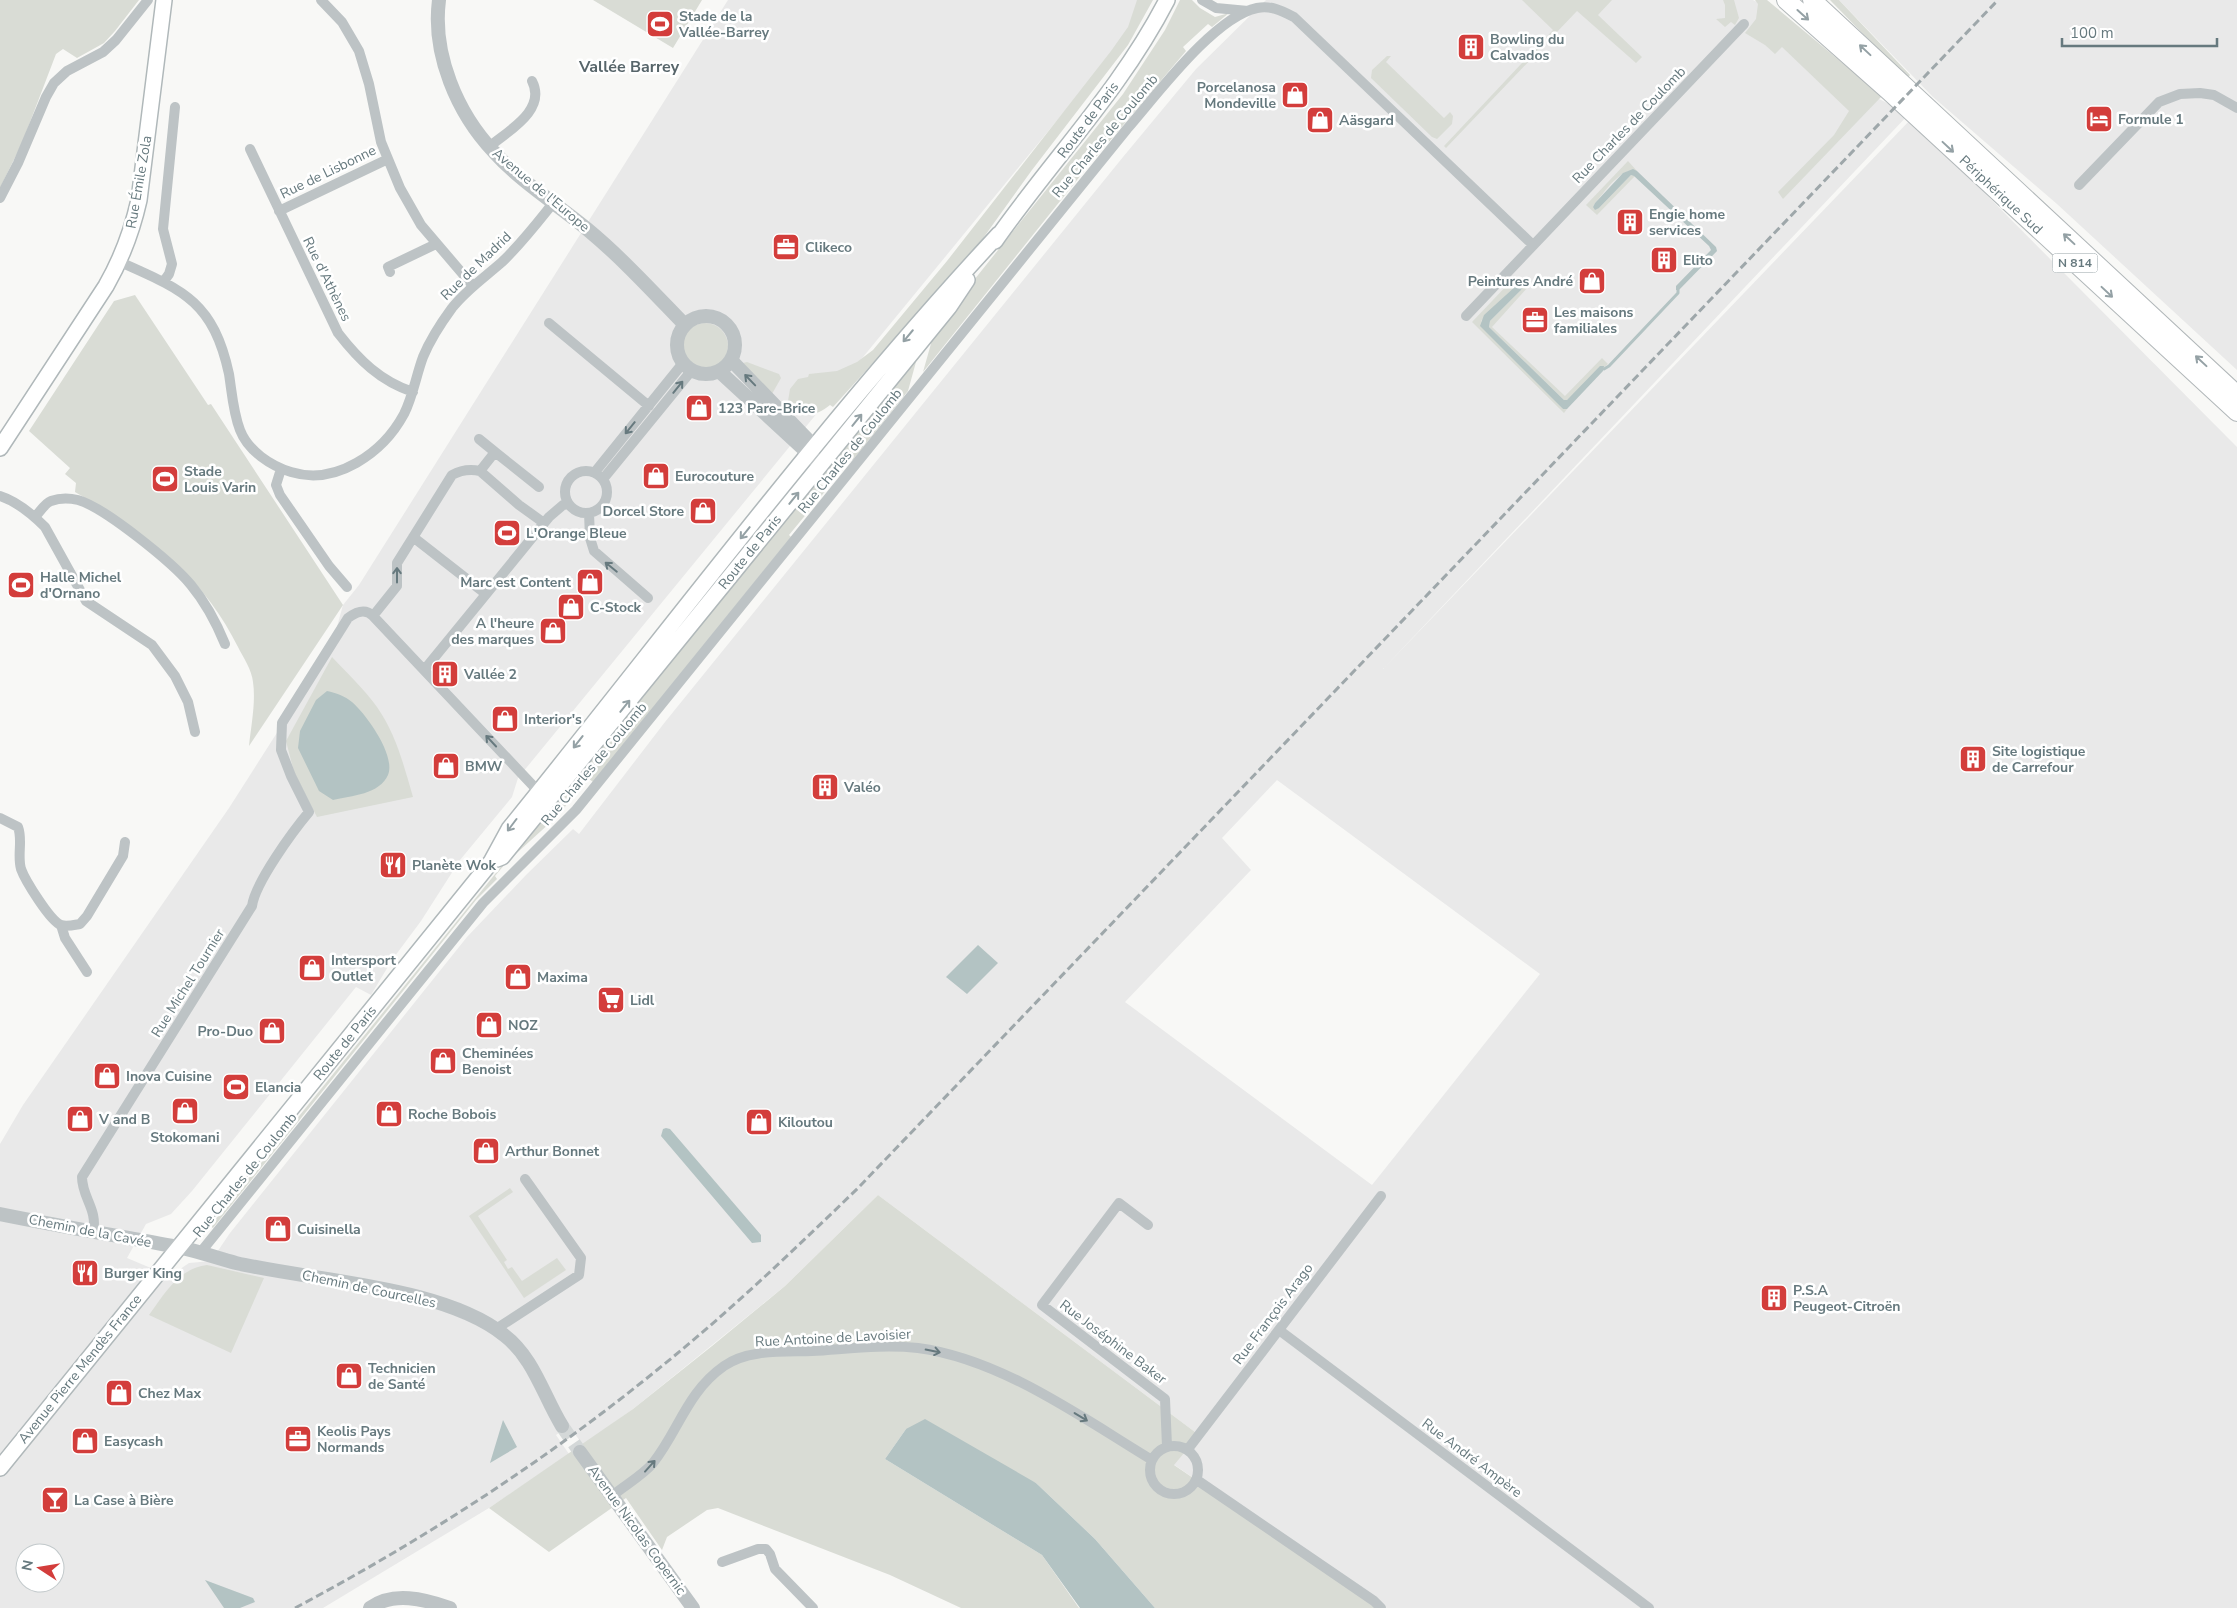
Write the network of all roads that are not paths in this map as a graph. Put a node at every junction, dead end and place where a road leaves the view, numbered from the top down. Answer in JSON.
{"nodes":[{"id":1,"x":148,"y":0,"type":"edge"},
{"id":2,"x":164,"y":0,"type":"edge"},
{"id":3,"x":439,"y":0,"type":"edge"},
{"id":4,"x":1167,"y":0,"type":"edge"},
{"id":5,"x":1202,"y":0,"type":"edge"},
{"id":6,"x":1786,"y":0,"type":"edge"},
{"id":7,"x":1812,"y":0,"type":"edge"},
{"id":8,"x":327,"y":2,"type":"edge"},
{"id":9,"x":1264,"y":4,"type":"edge"},
{"id":10,"x":1279,"y":4,"type":"edge"},
{"id":11,"x":1249,"y":11,"type":"junction"},
{"id":12,"x":1744,"y":24,"type":"dead end"},
{"id":13,"x":532,"y":81,"type":"dead end"},
{"id":14,"x":175,"y":107,"type":"dead end"},
{"id":15,"x":2237,"y":108,"type":"edge"},
{"id":16,"x":489,"y":147,"type":"junction"},
{"id":17,"x":250,"y":149,"type":"dead end"},
{"id":18,"x":388,"y":159,"type":"junction"},
{"id":19,"x":2079,"y":185,"type":"dead end"},
{"id":20,"x":0,"y":198,"type":"edge"},
{"id":21,"x":554,"y":202,"type":"junction"},
{"id":22,"x":279,"y":211,"type":"junction"},
{"id":23,"x":436,"y":244,"type":"junction"},
{"id":24,"x":1533,"y":245,"type":"junction"},
{"id":25,"x":120,"y":262,"type":"junction"},
{"id":26,"x":390,"y":272,"type":"dead end"},
{"id":27,"x":164,"y":281,"type":"junction"},
{"id":28,"x":473,"y":286,"type":"junction"},
{"id":29,"x":1466,"y":316,"type":"dead end"},
{"id":30,"x":549,"y":323,"type":"dead end"},
{"id":31,"x":684,"y":325,"type":"junction"},
{"id":32,"x":731,"y":360,"type":"junction"},
{"id":33,"x":687,"y":367,"type":"junction"},
{"id":34,"x":720,"y":371,"type":"junction"},
{"id":35,"x":413,"y":392,"type":"junction"},
{"id":36,"x":2237,"y":394,"type":"edge"},
{"id":37,"x":649,"y":406,"type":"junction"},
{"id":38,"x":2237,"y":412,"type":"edge"},
{"id":39,"x":479,"y":440,"type":"dead end"},
{"id":40,"x":0,"y":448,"type":"edge"},
{"id":41,"x":496,"y":452,"type":"junction"},
{"id":42,"x":818,"y":456,"type":"junction"},
{"id":43,"x":282,"y":469,"type":"junction"},
{"id":44,"x":480,"y":471,"type":"junction"},
{"id":45,"x":599,"y":475,"type":"junction"},
{"id":46,"x":539,"y":487,"type":"dead end"},
{"id":47,"x":0,"y":496,"type":"edge"},
{"id":48,"x":568,"y":504,"type":"junction"},
{"id":49,"x":589,"y":513,"type":"junction"},
{"id":50,"x":35,"y":517,"type":"junction"},
{"id":51,"x":544,"y":523,"type":"junction"},
{"id":52,"x":413,"y":537,"type":"junction"},
{"id":53,"x":347,"y":587,"type":"dead end"},
{"id":54,"x":486,"y":594,"type":"junction"},
{"id":55,"x":648,"y":598,"type":"dead end"},
{"id":56,"x":374,"y":616,"type":"junction"},
{"id":57,"x":225,"y":644,"type":"dead end"},
{"id":58,"x":425,"y":669,"type":"junction"},
{"id":59,"x":195,"y":732,"type":"dead end"},
{"id":60,"x":539,"y":792,"type":"junction"},
{"id":61,"x":539,"y":811,"type":"junction"},
{"id":62,"x":0,"y":818,"type":"edge"},
{"id":63,"x":125,"y":842,"type":"dead end"},
{"id":64,"x":491,"y":862,"type":"junction"},
{"id":65,"x":61,"y":925,"type":"junction"},
{"id":66,"x":87,"y":972,"type":"dead end"},
{"id":67,"x":525,"y":1178,"type":"dead end"},
{"id":68,"x":1381,"y":1196,"type":"dead end"},
{"id":69,"x":0,"y":1214,"type":"edge"},
{"id":70,"x":1148,"y":1225,"type":"dead end"},
{"id":71,"x":93,"y":1232,"type":"junction"},
{"id":72,"x":179,"y":1247,"type":"junction"},
{"id":73,"x":200,"y":1252,"type":"junction"},
{"id":74,"x":496,"y":1329,"type":"junction"},
{"id":75,"x":1279,"y":1330,"type":"junction"},
{"id":76,"x":562,"y":1426,"type":"tunnel mouth"},
{"id":77,"x":1168,"y":1446,"type":"junction"},
{"id":78,"x":1188,"y":1449,"type":"junction"},
{"id":79,"x":580,"y":1452,"type":"tunnel mouth"},
{"id":80,"x":1152,"y":1460,"type":"junction"},
{"id":81,"x":0,"y":1468,"type":"edge"},
{"id":82,"x":1196,"y":1480,"type":"junction"},
{"id":83,"x":612,"y":1496,"type":"junction"},
{"id":84,"x":722,"y":1562,"type":"dead end"},
{"id":85,"x":370,"y":1608,"type":"edge"},
{"id":86,"x":450,"y":1608,"type":"edge"},
{"id":87,"x":693,"y":1608,"type":"edge"},
{"id":88,"x":813,"y":1608,"type":"edge"},
{"id":89,"x":1381,"y":1608,"type":"edge"},
{"id":90,"x":1649,"y":1608,"type":"edge"}],
"edges":[{"from":1,"to":20,"type":"street"},
{"from":2,"to":25,"type":"main road","name":"Rue Émile Zola"},
{"from":3,"to":16,"type":"street","name":"Avenue de l'Europe"},
{"from":4,"to":42,"type":"main road","name":"Route de Paris"},
{"from":5,"to":11,"type":"street"},
{"from":6,"to":38,"type":"highway","name":"Périphérique Sud","number":"N 814","one_way":true},
{"from":36,"to":7,"type":"highway","name":"Périphérique Sud","number":"N 814","one_way":true},
{"from":8,"to":18,"type":"street","name":"Rue de Lisbonne"},
{"from":9,"to":10,"type":"street","name":"Rue Charles de Coulomb"},
{"from":9,"to":11,"type":"street","name":"Rue Charles de Coulomb"},
{"from":10,"to":24,"type":"street","name":"Rue Charles de Coulomb"},
{"from":11,"to":73,"type":"street","name":"Rue Charles de Coulomb"},
{"from":12,"to":24,"type":"street","name":"Rue Charles de Coulomb"},
{"from":13,"to":16,"type":"street"},
{"from":14,"to":27,"type":"street"},
{"from":15,"to":19,"type":"street"},
{"from":16,"to":21,"type":"street","name":"Avenue de l'Europe"},
{"from":17,"to":22,"type":"street","name":"Rue d'Athènes"},
{"from":18,"to":22,"type":"street","name":"Rue de Lisbonne"},
{"from":18,"to":23,"type":"street","name":"Rue de Lisbonne"},
{"from":21,"to":28,"type":"street","name":"Rue de Madrid"},
{"from":21,"to":31,"type":"street","name":"Avenue de l'Europe"},
{"from":22,"to":35,"type":"street","name":"Rue d'Athènes"},
{"from":23,"to":26,"type":"street"},
{"from":23,"to":28,"type":"street","name":"Rue de Lisbonne"},
{"from":24,"to":29,"type":"street","name":"Rue Charles de Coulomb"},
{"from":25,"to":27,"type":"street"},
{"from":25,"to":40,"type":"main road","name":"Rue Émile Zola"},
{"from":27,"to":43,"type":"street"},
{"from":28,"to":35,"type":"street","name":"Rue de Madrid"},
{"from":30,"to":37,"type":"street"},
{"from":31,"to":32,"type":"street"},
{"from":31,"to":33,"type":"street"},
{"from":32,"to":34,"type":"street"},
{"from":42,"to":32,"type":"street","one_way":true},
{"from":33,"to":34,"type":"street"},
{"from":33,"to":37,"type":"street"},
{"from":45,"to":33,"type":"street","one_way":true},
{"from":34,"to":42,"type":"street"},
{"from":35,"to":43,"type":"street","name":"Rue de Madrid"},
{"from":37,"to":45,"type":"street","one_way":true},
{"from":39,"to":41,"type":"street"},
{"from":41,"to":44,"type":"street"},
{"from":41,"to":46,"type":"street"},
{"from":42,"to":60,"type":"main road","name":"Route de Paris","one_way":true},
{"from":61,"to":42,"type":"main road","name":"Route de Paris","one_way":true},
{"from":43,"to":53,"type":"street"},
{"from":44,"to":51,"type":"street"},
{"from":44,"to":52,"type":"street"},
{"from":45,"to":48,"type":"street"},
{"from":45,"to":49,"type":"street"},
{"from":47,"to":50,"type":"street"},
{"from":48,"to":49,"type":"street"},
{"from":48,"to":51,"type":"street"},
{"from":55,"to":49,"type":"street","one_way":true},
{"from":50,"to":57,"type":"street"},
{"from":50,"to":59,"type":"street"},
{"from":51,"to":54,"type":"street"},
{"from":52,"to":54,"type":"street"},
{"from":56,"to":52,"type":"street","one_way":true},
{"from":54,"to":58,"type":"street"},
{"from":56,"to":58,"type":"street"},
{"from":56,"to":71,"type":"street","name":"Rue Michel Tournier"},
{"from":60,"to":58,"type":"street","one_way":true},
{"from":60,"to":61,"type":"street"},
{"from":60,"to":64,"type":"main road","name":"Route de Paris","one_way":true},
{"from":61,"to":64,"type":"main road","name":"Route de Paris"},
{"from":62,"to":65,"type":"street"},
{"from":63,"to":65,"type":"street"},
{"from":64,"to":72,"type":"main road","name":"Route de Paris"},
{"from":65,"to":66,"type":"street"},
{"from":67,"to":74,"type":"street"},
{"from":68,"to":75,"type":"street","name":"Rue François Arago"},
{"from":69,"to":71,"type":"street","name":"Chemin de la Cavée"},
{"from":70,"to":77,"type":"street","name":"Rue Joséphine Baker"},
{"from":71,"to":72,"type":"street","name":"Chemin de la Cavée"},
{"from":72,"to":73,"type":"street","name":"Chemin de Courcelles"},
{"from":72,"to":81,"type":"main road","name":"Avenue Pierre Mendès France"},
{"from":73,"to":74,"type":"street","name":"Chemin de Courcelles"},
{"from":74,"to":76,"type":"street","name":"Chemin de Courcelles"},
{"from":75,"to":78,"type":"street","name":"Rue François Arago"},
{"from":75,"to":90,"type":"street","name":"Rue André Ampère"},
{"from":77,"to":78,"type":"street"},
{"from":77,"to":80,"type":"street"},
{"from":78,"to":82,"type":"street"},
{"from":79,"to":83,"type":"street","name":"Avenue Nicolas Copernic"},
{"from":80,"to":82,"type":"street"},
{"from":83,"to":80,"type":"street","name":"Rue Antoine de Lavoisier","one_way":true},
{"from":82,"to":89,"type":"street"},
{"from":83,"to":87,"type":"street","name":"Avenue Nicolas Copernic"},
{"from":84,"to":88,"type":"street"},
{"from":85,"to":86,"type":"street"}]}
